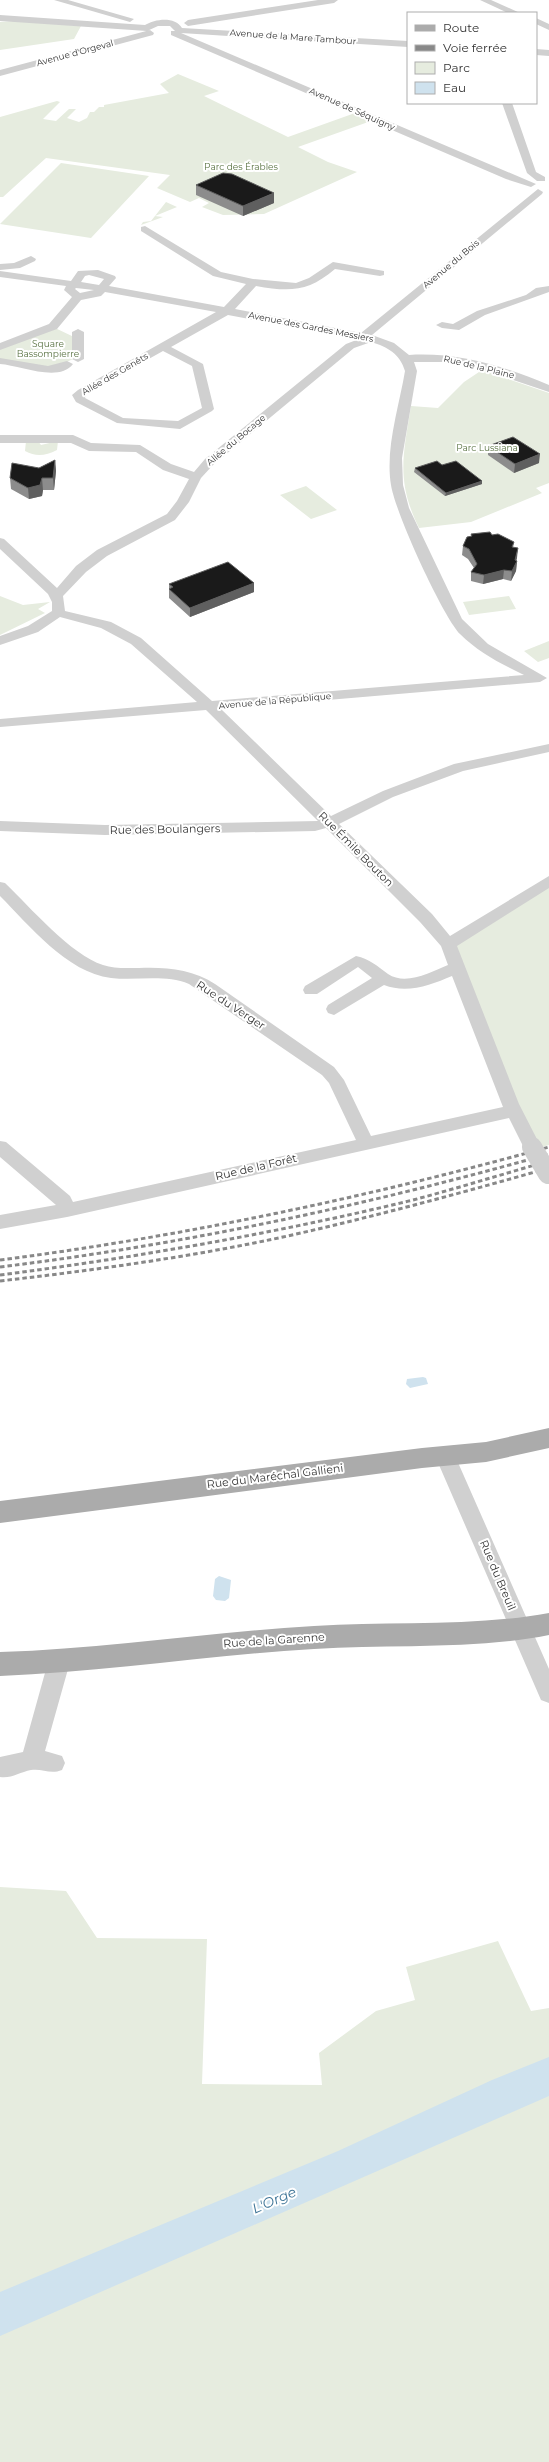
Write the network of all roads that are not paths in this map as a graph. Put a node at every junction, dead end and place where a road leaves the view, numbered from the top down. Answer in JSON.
{"nodes":[{"id":1,"x":58,"y":0,"type":"edge"},
{"id":2,"x":100,"y":0,"type":"edge"},
{"id":3,"x":334,"y":0,"type":"edge"},
{"id":4,"x":484,"y":0,"type":"edge"},
{"id":5,"x":78,"y":5,"type":"junction"},
{"id":6,"x":514,"y":12,"type":"edge"},
{"id":7,"x":0,"y":18,"type":"edge"},
{"id":8,"x":537,"y":21,"type":"edge"},
{"id":9,"x":549,"y":27,"type":"edge"},
{"id":10,"x":162,"y":30,"type":"junction"},
{"id":11,"x":407,"y":44,"type":"edge"},
{"id":12,"x":537,"y":52,"type":"edge"},
{"id":13,"x":549,"y":53,"type":"edge"},
{"id":14,"x":0,"y":73,"type":"edge"},
{"id":15,"x":507,"y":104,"type":"edge"},
{"id":16,"x":545,"y":178,"type":"edge"},
{"id":17,"x":539,"y":190,"type":"edge"},
{"id":18,"x":145,"y":229,"type":"dead end"},
{"id":19,"x":31,"y":259,"type":"dead end"},
{"id":20,"x":0,"y":267,"type":"edge"},
{"id":21,"x":380,"y":273,"type":"dead end"},
{"id":22,"x":0,"y":274,"type":"edge"},
{"id":23,"x":253,"y":282,"type":"junction"},
{"id":24,"x":72,"y":284,"type":"junction"},
{"id":25,"x":101,"y":288,"type":"junction"},
{"id":26,"x":549,"y":289,"type":"edge"},
{"id":27,"x":78,"y":297,"type":"junction"},
{"id":28,"x":227,"y":311,"type":"junction"},
{"id":29,"x":442,"y":326,"type":"dead end"},
{"id":30,"x":78,"y":332,"type":"dead end"},
{"id":31,"x":367,"y":337,"type":"junction"},
{"id":32,"x":0,"y":347,"type":"edge"},
{"id":33,"x":163,"y":347,"type":"junction"},
{"id":34,"x":78,"y":359,"type":"dead end"},
{"id":35,"x":407,"y":359,"type":"junction"},
{"id":36,"x":0,"y":361,"type":"edge"},
{"id":37,"x":67,"y":364,"type":"dead end"},
{"id":38,"x":549,"y":389,"type":"edge"},
{"id":39,"x":0,"y":439,"type":"edge"},
{"id":40,"x":196,"y":477,"type":"junction"},
{"id":41,"x":0,"y":542,"type":"edge"},
{"id":42,"x":57,"y":595,"type":"junction"},
{"id":43,"x":58,"y":613,"type":"junction"},
{"id":44,"x":0,"y":641,"type":"edge"},
{"id":45,"x":544,"y":678,"type":"edge"},
{"id":46,"x":210,"y":706,"type":"junction"},
{"id":47,"x":0,"y":723,"type":"edge"},
{"id":48,"x":549,"y":748,"type":"edge"},
{"id":49,"x":329,"y":822,"type":"junction"},
{"id":50,"x":0,"y":826,"type":"edge"},
{"id":51,"x":549,"y":882,"type":"edge"},
{"id":52,"x":0,"y":888,"type":"edge"},
{"id":53,"x":448,"y":944,"type":"junction"},
{"id":54,"x":458,"y":967,"type":"junction"},
{"id":55,"x":383,"y":978,"type":"junction"},
{"id":56,"x":311,"y":990,"type":"dead end"},
{"id":57,"x":334,"y":1009,"type":"dead end"},
{"id":58,"x":513,"y":1111,"type":"junction"},
{"id":59,"x":366,"y":1143,"type":"junction"},
{"id":60,"x":0,"y":1147,"type":"edge"},
{"id":61,"x":548,"y":1175,"type":"edge"},
{"id":62,"x":67,"y":1210,"type":"junction"},
{"id":63,"x":0,"y":1222,"type":"edge"},
{"id":64,"x":549,"y":1438,"type":"edge"},
{"id":65,"x":446,"y":1458,"type":"junction"},
{"id":66,"x":0,"y":1512,"type":"edge"},
{"id":67,"x":549,"y":1624,"type":"edge"},
{"id":68,"x":520,"y":1629,"type":"junction"},
{"id":69,"x":59,"y":1662,"type":"junction"},
{"id":70,"x":0,"y":1664,"type":"edge"},
{"id":71,"x":549,"y":1693,"type":"edge"},
{"id":72,"x":32,"y":1759,"type":"junction"},
{"id":73,"x":54,"y":1763,"type":"dead end"},
{"id":74,"x":2,"y":1767,"type":"dead end"}],
"edges":[{"from":1,"to":5,"type":"street"},
{"from":2,"to":5,"type":"street"},
{"from":3,"to":10,"type":"street"},
{"from":4,"to":6,"type":"street"},
{"from":5,"to":10,"type":"street"},
{"from":7,"to":10,"type":"street","name":"Avenue de la Mare Tambour"},
{"from":8,"to":9,"type":"street"},
{"from":10,"to":11,"type":"street","name":"Avenue de la Mare Tambour"},
{"from":10,"to":14,"type":"street","name":"Avenue d'Orgeval"},
{"from":10,"to":17,"type":"street","name":"Avenue de Séquigny"},
{"from":12,"to":13,"type":"street"},
{"from":15,"to":16,"type":"street"},
{"from":16,"to":17,"type":"street","name":"Avenue du Bois"},
{"from":17,"to":31,"type":"street","name":"Avenue du Bois"},
{"from":18,"to":23,"type":"street"},
{"from":19,"to":20,"type":"street"},
{"from":21,"to":23,"type":"street"},
{"from":22,"to":24,"type":"street","name":"Avenue des Gardes Messiers"},
{"from":23,"to":28,"type":"street","name":"Allée des Genêts"},
{"from":24,"to":25,"type":"street","name":"Avenue des Gardes Messiers"},
{"from":24,"to":27,"type":"street"},
{"from":25,"to":27,"type":"street"},
{"from":25,"to":28,"type":"street","name":"Avenue des Gardes Messiers"},
{"from":26,"to":29,"type":"street"},
{"from":27,"to":32,"type":"street"},
{"from":28,"to":31,"type":"street","name":"Avenue des Gardes Messiers"},
{"from":28,"to":33,"type":"street","name":"Allée des Genêts"},
{"from":30,"to":34,"type":"street"},
{"from":31,"to":35,"type":"street","name":"Avenue des Gardes Messiers"},
{"from":31,"to":40,"type":"street","name":"Allée du Bocage"},
{"from":33,"to":33,"type":"street","name":"Allée des Genêts"},
{"from":35,"to":38,"type":"street","name":"Rue de la Plaine"},
{"from":35,"to":45,"type":"street"},
{"from":36,"to":37,"type":"street"},
{"from":39,"to":40,"type":"street"},
{"from":40,"to":42,"type":"street","name":"Allée du Bocage"},
{"from":41,"to":42,"type":"street"},
{"from":42,"to":43,"type":"street"},
{"from":43,"to":44,"type":"street"},
{"from":43,"to":46,"type":"street","name":"Rue Émile Bouton"},
{"from":45,"to":46,"type":"street","name":"Avenue de la République"},
{"from":46,"to":47,"type":"street","name":"Avenue de la République"},
{"from":46,"to":49,"type":"street","name":"Rue Émile Bouton"},
{"from":48,"to":49,"type":"street","name":"Rue des Boulangers"},
{"from":49,"to":50,"type":"street","name":"Rue des Boulangers"},
{"from":49,"to":53,"type":"street","name":"Rue Émile Bouton"},
{"from":51,"to":53,"type":"street"},
{"from":52,"to":59,"type":"street","name":"Rue du Verger"},
{"from":53,"to":54,"type":"street","name":"Rue Émile Bouton"},
{"from":54,"to":55,"type":"street"},
{"from":54,"to":58,"type":"street","name":"Rue Émile Bouton"},
{"from":55,"to":56,"type":"street"},
{"from":55,"to":57,"type":"street"},
{"from":58,"to":59,"type":"street","name":"Rue de la Forêt"},
{"from":58,"to":61,"type":"street","name":"Rue Émile Bouton","bridge":true},
{"from":59,"to":62,"type":"street","name":"Rue de la Forêt"},
{"from":60,"to":62,"type":"street"},
{"from":62,"to":63,"type":"street","name":"Rue de la Forêt"},
{"from":64,"to":65,"type":"main road","name":"Rue du Maréchal Gallieni"},
{"from":65,"to":66,"type":"main road","name":"Rue du Maréchal Gallieni"},
{"from":65,"to":68,"type":"street","name":"Rue du Breuil"},
{"from":67,"to":68,"type":"main road","name":"Rue de la Garenne"},
{"from":68,"to":69,"type":"main road","name":"Rue de la Garenne"},
{"from":68,"to":71,"type":"street","name":"Rue du Breuil"},
{"from":69,"to":70,"type":"main road","name":"Rue de la Garenne"},
{"from":69,"to":72,"type":"street"},
{"from":72,"to":73,"type":"street"},
{"from":72,"to":74,"type":"street"}]}
